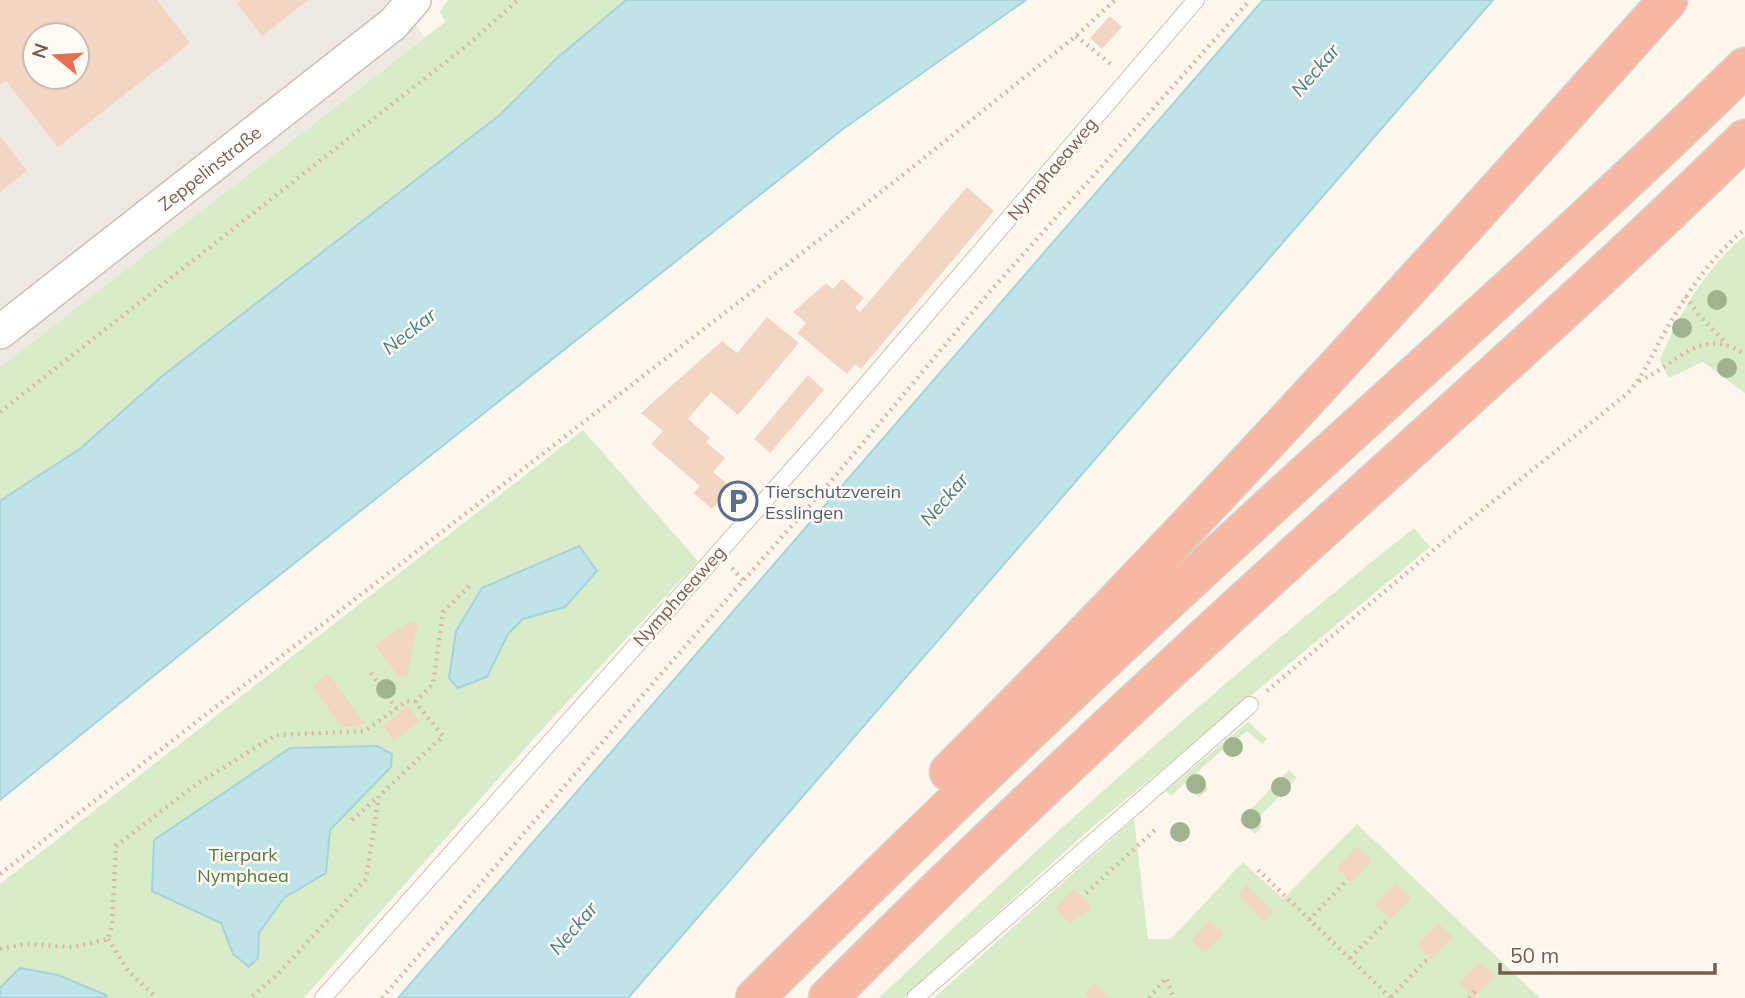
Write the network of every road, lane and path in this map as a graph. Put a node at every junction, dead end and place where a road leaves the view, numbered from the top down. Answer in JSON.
{"nodes":[{"id":1,"x":414,"y":0,"type":"edge"},
{"id":2,"x":1115,"y":0,"type":"edge"},
{"id":3,"x":1196,"y":0,"type":"edge"},
{"id":4,"x":1250,"y":0,"type":"edge"},
{"id":5,"x":1668,"y":0,"type":"edge"},
{"id":6,"x":515,"y":1,"type":"edge"},
{"id":7,"x":1076,"y":36,"type":"junction"},
{"id":8,"x":1155,"y":47,"type":"junction"},
{"id":9,"x":1745,"y":67,"type":"edge"},
{"id":10,"x":1745,"y":139,"type":"edge"},
{"id":11,"x":1745,"y":229,"type":"edge"},
{"id":12,"x":1686,"y":296,"type":"junction"},
{"id":13,"x":0,"y":332,"type":"edge"},
{"id":14,"x":1727,"y":345,"type":"junction"},
{"id":15,"x":1745,"y":354,"type":"edge"},
{"id":16,"x":1638,"y":381,"type":"junction"},
{"id":17,"x":0,"y":412,"type":"edge"},
{"id":18,"x":471,"y":584,"type":"dead end"},
{"id":19,"x":371,"y":673,"type":"dead end"},
{"id":20,"x":415,"y":702,"type":"junction"},
{"id":21,"x":1250,"y":705,"type":"joint"},
{"id":22,"x":397,"y":708,"type":"junction"},
{"id":23,"x":379,"y":796,"type":"junction"},
{"id":24,"x":352,"y":820,"type":"dead end"},
{"id":25,"x":1157,"y":828,"type":"dead end"},
{"id":26,"x":1258,"y":870,"type":"dead end"},
{"id":27,"x":0,"y":874,"type":"edge"},
{"id":28,"x":1348,"y":878,"type":"dead end"},
{"id":29,"x":1086,"y":893,"type":"dead end"},
{"id":30,"x":1309,"y":920,"type":"junction"},
{"id":31,"x":1388,"y":920,"type":"dead end"},
{"id":32,"x":819,"y":934,"type":"junction"},
{"id":33,"x":108,"y":939,"type":"junction"},
{"id":34,"x":0,"y":949,"type":"edge"},
{"id":35,"x":1350,"y":958,"type":"junction"},
{"id":36,"x":1428,"y":958,"type":"dead end"},
{"id":37,"x":1477,"y":989,"type":"dead end"},
{"id":38,"x":157,"y":998,"type":"edge"},
{"id":39,"x":250,"y":998,"type":"edge"},
{"id":40,"x":323,"y":998,"type":"edge"},
{"id":41,"x":382,"y":998,"type":"edge"},
{"id":42,"x":755,"y":998,"type":"edge"},
{"id":43,"x":828,"y":998,"type":"edge"},
{"id":44,"x":915,"y":998,"type":"edge"},
{"id":45,"x":1149,"y":998,"type":"edge"},
{"id":46,"x":1174,"y":998,"type":"edge"},
{"id":47,"x":1391,"y":998,"type":"edge"},
{"id":48,"x":1469,"y":998,"type":"edge"}],
"edges":[{"from":1,"to":13,"type":"street","name":"Zeppelinstraße"},
{"from":2,"to":7,"type":"path"},
{"from":3,"to":8,"type":"lane","name":"Nymphaeaweg"},
{"from":4,"to":41,"type":"path"},
{"from":5,"to":32,"type":"highway"},
{"from":6,"to":17,"type":"path"},
{"from":7,"to":8,"type":"path"},
{"from":7,"to":27,"type":"path"},
{"from":8,"to":40,"type":"lane","name":"Nymphaeaweg"},
{"from":9,"to":32,"type":"highway"},
{"from":10,"to":43,"type":"highway"},
{"from":11,"to":12,"type":"path"},
{"from":12,"to":14,"type":"path"},
{"from":12,"to":16,"type":"path"},
{"from":14,"to":15,"type":"path"},
{"from":14,"to":16,"type":"path"},
{"from":16,"to":21,"type":"path"},
{"from":18,"to":20,"type":"path"},
{"from":19,"to":22,"type":"path"},
{"from":20,"to":22,"type":"path"},
{"from":20,"to":23,"type":"path"},
{"from":21,"to":44,"type":"lane"},
{"from":22,"to":33,"type":"path"},
{"from":23,"to":24,"type":"path"},
{"from":23,"to":39,"type":"path"},
{"from":25,"to":29,"type":"path"},
{"from":26,"to":30,"type":"path"},
{"from":28,"to":30,"type":"path"},
{"from":30,"to":35,"type":"path"},
{"from":31,"to":35,"type":"path"},
{"from":32,"to":42,"type":"highway"},
{"from":33,"to":34,"type":"path"},
{"from":33,"to":38,"type":"path"},
{"from":35,"to":47,"type":"path"},
{"from":36,"to":47,"type":"path"},
{"from":37,"to":48,"type":"path"},
{"from":45,"to":46,"type":"path"}]}
